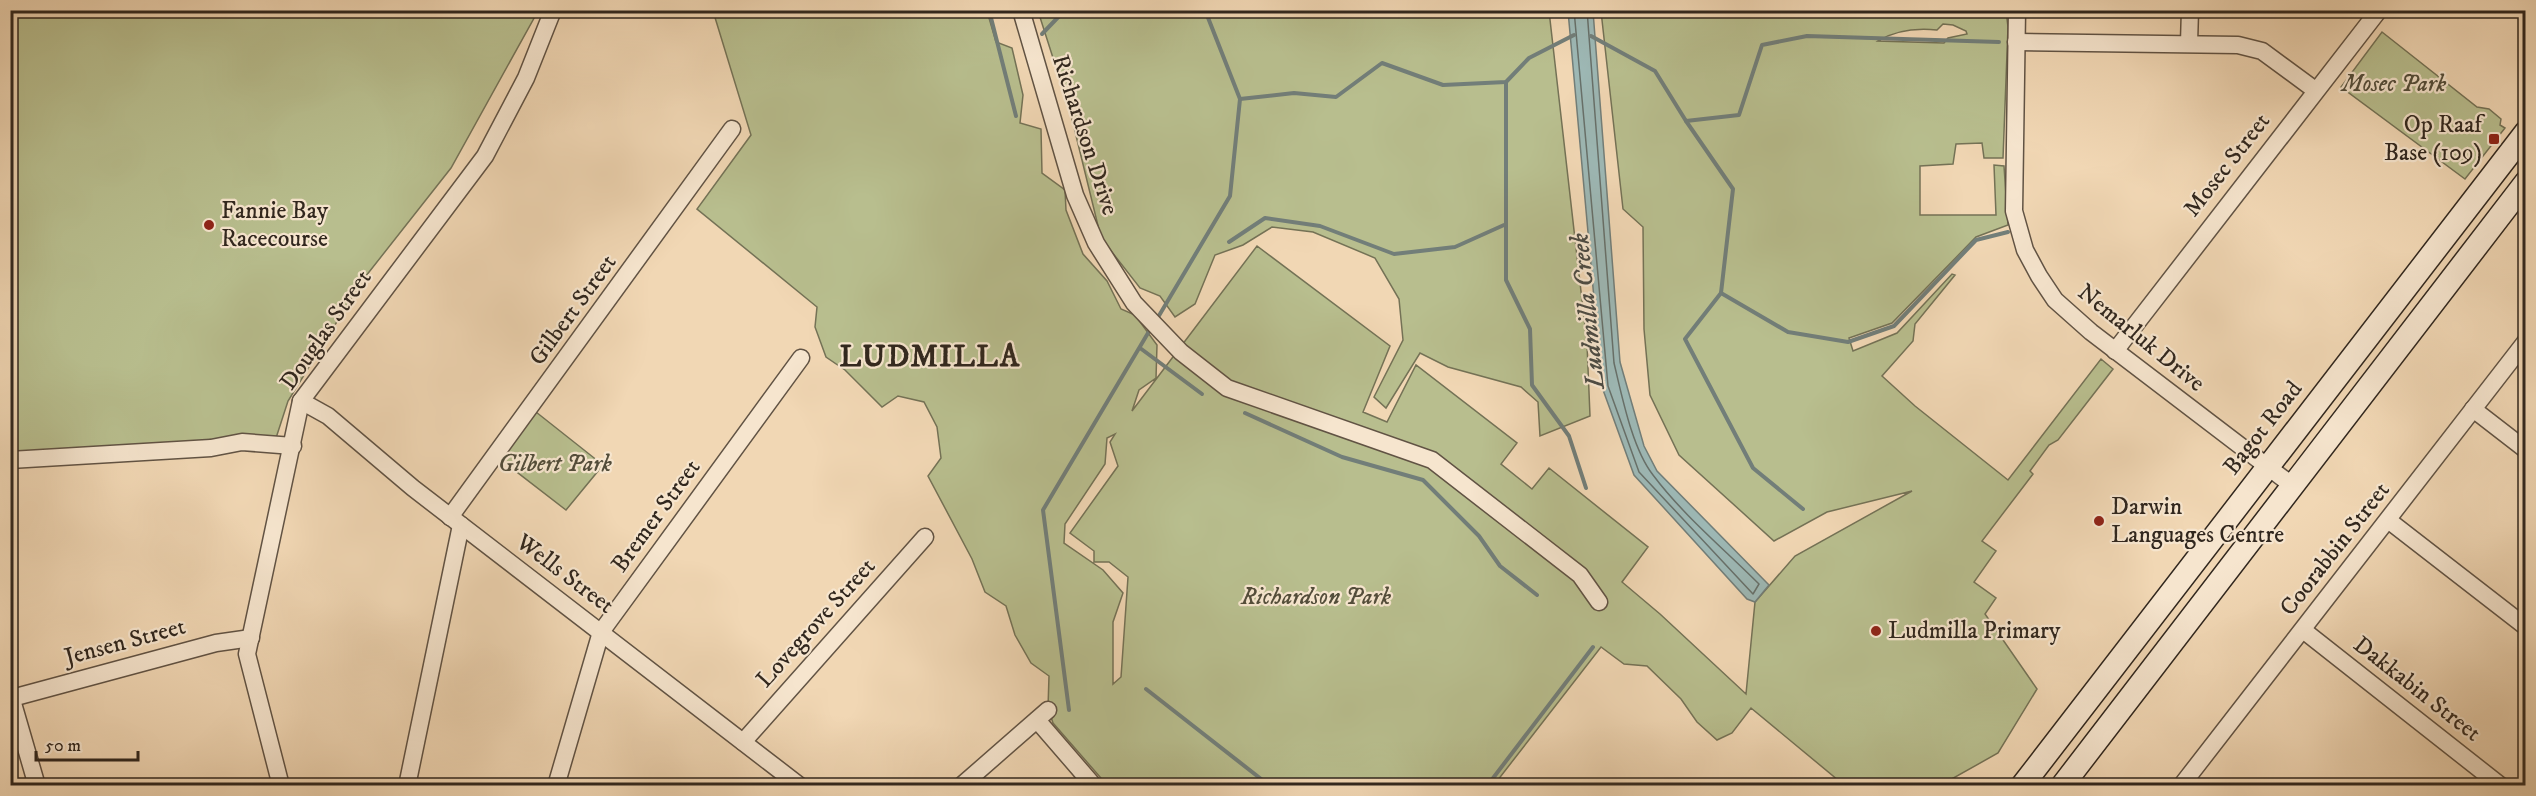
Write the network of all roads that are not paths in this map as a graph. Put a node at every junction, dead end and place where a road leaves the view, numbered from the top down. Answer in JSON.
{"nodes":[{"id":1,"x":553,"y":10,"type":"edge"},
{"id":2,"x":1021,"y":10,"type":"edge"},
{"id":3,"x":2017,"y":10,"type":"edge"},
{"id":4,"x":2190,"y":10,"type":"edge"},
{"id":5,"x":2379,"y":10,"type":"edge"},
{"id":6,"x":2016,"y":42,"type":"junction"},
{"id":7,"x":2189,"y":44,"type":"junction"},
{"id":8,"x":2315,"y":90,"type":"junction"},
{"id":9,"x":732,"y":129,"type":"dead end"},
{"id":10,"x":2526,"y":132,"type":"edge"},
{"id":11,"x":2526,"y":182,"type":"edge"},
{"id":12,"x":2526,"y":341,"type":"edge"},
{"id":13,"x":2115,"y":351,"type":"junction"},
{"id":14,"x":801,"y":358,"type":"dead end"},
{"id":15,"x":301,"y":401,"type":"junction"},
{"id":16,"x":2473,"y":409,"type":"junction"},
{"id":17,"x":293,"y":446,"type":"junction"},
{"id":18,"x":2526,"y":450,"type":"edge"},
{"id":19,"x":10,"y":460,"type":"edge"},
{"id":20,"x":2267,"y":467,"type":"junction"},
{"id":21,"x":2293,"y":486,"type":"junction"},
{"id":22,"x":2388,"y":520,"type":"junction"},
{"id":23,"x":455,"y":521,"type":"junction"},
{"id":24,"x":925,"y":537,"type":"dead end"},
{"id":25,"x":1599,"y":602,"type":"dead end"},
{"id":26,"x":2526,"y":627,"type":"edge"},
{"id":27,"x":2303,"y":630,"type":"junction"},
{"id":28,"x":601,"y":632,"type":"junction"},
{"id":29,"x":251,"y":638,"type":"junction"},
{"id":30,"x":11,"y":695,"type":"edge"},
{"id":31,"x":743,"y":742,"type":"junction"},
{"id":32,"x":37,"y":786,"type":"edge"},
{"id":33,"x":281,"y":786,"type":"edge"},
{"id":34,"x":407,"y":786,"type":"edge"},
{"id":35,"x":556,"y":786,"type":"edge"},
{"id":36,"x":800,"y":786,"type":"edge"},
{"id":37,"x":961,"y":786,"type":"edge"},
{"id":38,"x":1094,"y":786,"type":"edge"},
{"id":39,"x":2022,"y":786,"type":"edge"},
{"id":40,"x":2062,"y":786,"type":"edge"},
{"id":41,"x":2181,"y":786,"type":"edge"},
{"id":42,"x":2501,"y":786,"type":"edge"}],
"edges":[{"from":1,"to":15,"type":"street","name":"Douglas Street"},
{"from":2,"to":25,"type":"street","name":"Richardson Drive"},
{"from":3,"to":6,"type":"street","name":"Nemarluk Drive"},
{"from":4,"to":7,"type":"street"},
{"from":5,"to":8,"type":"street","name":"Mosec Street"},
{"from":6,"to":7,"type":"street"},
{"from":6,"to":13,"type":"street","name":"Nemarluk Drive"},
{"from":7,"to":8,"type":"street"},
{"from":8,"to":13,"type":"street","name":"Mosec Street"},
{"from":9,"to":23,"type":"street","name":"Gilbert Street"},
{"from":10,"to":20,"type":"main road","name":"Bagot Road"},
{"from":11,"to":21,"type":"main road"},
{"from":12,"to":16,"type":"street","name":"Coorabbin Street"},
{"from":13,"to":20,"type":"street","name":"Nemarluk Drive"},
{"from":14,"to":28,"type":"street","name":"Bremer Street"},
{"from":15,"to":17,"type":"street","name":"Douglas Street"},
{"from":15,"to":23,"type":"street","name":"Wells Street"},
{"from":16,"to":18,"type":"street"},
{"from":16,"to":22,"type":"street","name":"Coorabbin Street"},
{"from":17,"to":19,"type":"street"},
{"from":17,"to":29,"type":"street","name":"Douglas Street"},
{"from":20,"to":21,"type":"street","name":"Nemarluk Drive"},
{"from":20,"to":39,"type":"main road","name":"Bagot Road"},
{"from":21,"to":40,"type":"main road"},
{"from":22,"to":26,"type":"street"},
{"from":22,"to":27,"type":"street","name":"Coorabbin Street"},
{"from":23,"to":28,"type":"street","name":"Wells Street"},
{"from":23,"to":34,"type":"street","name":"Gilbert Street"},
{"from":24,"to":31,"type":"street","name":"Lovegrove Street"},
{"from":27,"to":41,"type":"street","name":"Coorabbin Street"},
{"from":27,"to":42,"type":"street","name":"Dakkabin Street"},
{"from":28,"to":31,"type":"street","name":"Wells Street"},
{"from":28,"to":35,"type":"street","name":"Bremer Street"},
{"from":29,"to":30,"type":"street","name":"Jensen Street"},
{"from":29,"to":33,"type":"street","name":"Douglas Street"},
{"from":30,"to":32,"type":"street"},
{"from":31,"to":36,"type":"street","name":"Wells Street"},
{"from":37,"to":38,"type":"street"}]}
